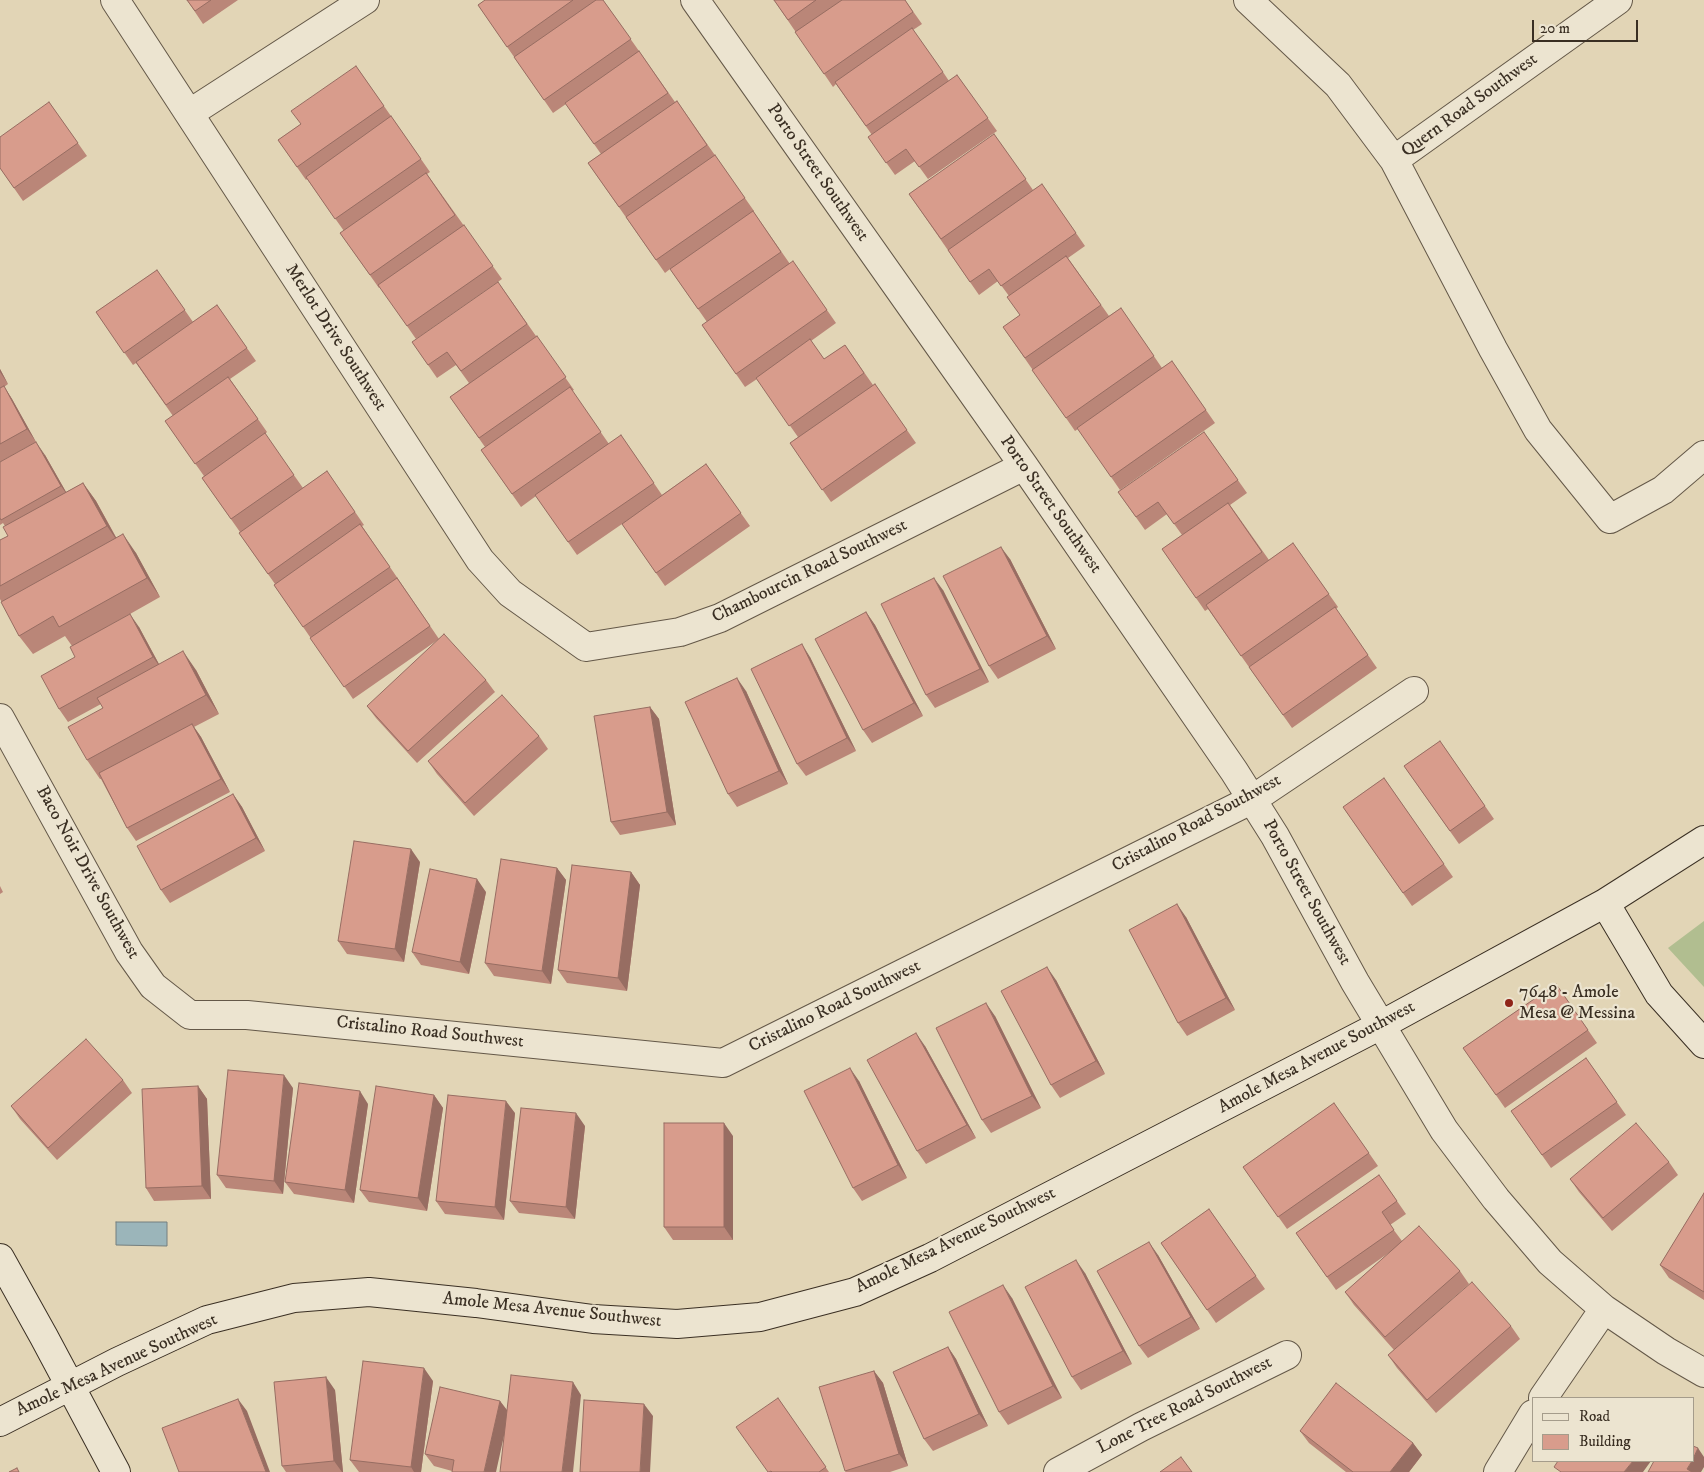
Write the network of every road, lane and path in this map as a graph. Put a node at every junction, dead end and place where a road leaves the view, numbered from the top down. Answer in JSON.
{"nodes":[{"id":1,"x":115,"y":0,"type":"edge"},
{"id":2,"x":365,"y":0,"type":"edge"},
{"id":3,"x":695,"y":0,"type":"edge"},
{"id":4,"x":1248,"y":0,"type":"edge"},
{"id":5,"x":1618,"y":0,"type":"edge"},
{"id":6,"x":190,"y":113,"type":"junction"},
{"id":7,"x":1394,"y":160,"type":"junction"},
{"id":8,"x":1704,"y":455,"type":"edge"},
{"id":9,"x":1024,"y":466,"type":"junction"},
{"id":10,"x":586,"y":648,"type":"joint"},
{"id":11,"x":1414,"y":690,"type":"dead end"},
{"id":12,"x":0,"y":718,"type":"edge"},
{"id":13,"x":1253,"y":799,"type":"junction"},
{"id":14,"x":1704,"y":840,"type":"edge"},
{"id":15,"x":1604,"y":903,"type":"junction"},
{"id":16,"x":190,"y":1015,"type":"joint"},
{"id":17,"x":1381,"y":1026,"type":"junction"},
{"id":18,"x":1704,"y":1044,"type":"edge"},
{"id":19,"x":0,"y":1258,"type":"edge"},
{"id":20,"x":1604,"y":1309,"type":"junction"},
{"id":21,"x":1287,"y":1354,"type":"dead end"},
{"id":22,"x":1704,"y":1373,"type":"edge"},
{"id":23,"x":70,"y":1386,"type":"junction"},
{"id":24,"x":1544,"y":1397,"type":"edge"},
{"id":25,"x":1532,"y":1416,"type":"edge"},
{"id":26,"x":0,"y":1422,"type":"edge"},
{"id":27,"x":116,"y":1472,"type":"edge"},
{"id":28,"x":1058,"y":1472,"type":"edge"},
{"id":29,"x":1498,"y":1472,"type":"edge"}],
"edges":[{"from":1,"to":6,"type":"street","name":"Merlot Drive Southwest"},
{"from":2,"to":6,"type":"street"},
{"from":3,"to":9,"type":"street","name":"Porto Street Southwest"},
{"from":4,"to":7,"type":"street"},
{"from":5,"to":7,"type":"street","name":"Quern Road Southwest"},
{"from":6,"to":10,"type":"street","name":"Merlot Drive Southwest"},
{"from":7,"to":8,"type":"street"},
{"from":9,"to":10,"type":"street","name":"Chambourcin Road Southwest"},
{"from":9,"to":13,"type":"street","name":"Porto Street Southwest"},
{"from":11,"to":13,"type":"street","name":"Cristalino Road Southwest"},
{"from":12,"to":16,"type":"street","name":"Baco Noir Drive Southwest"},
{"from":13,"to":16,"type":"street","name":"Cristalino Road Southwest"},
{"from":13,"to":17,"type":"street","name":"Porto Street Southwest"},
{"from":14,"to":15,"type":"street","name":"Amole Mesa Avenue Southwest"},
{"from":15,"to":17,"type":"street","name":"Amole Mesa Avenue Southwest"},
{"from":15,"to":18,"type":"street"},
{"from":17,"to":20,"type":"street","name":"Porto Street Southwest"},
{"from":17,"to":23,"type":"street","name":"Amole Mesa Avenue Southwest"},
{"from":19,"to":23,"type":"street"},
{"from":20,"to":22,"type":"street","name":"Porto Street Southwest"},
{"from":20,"to":24,"type":"street"},
{"from":21,"to":28,"type":"street","name":"Lone Tree Road Southwest"},
{"from":23,"to":26,"type":"street","name":"Amole Mesa Avenue Southwest"},
{"from":23,"to":27,"type":"street"},
{"from":25,"to":29,"type":"street"}]}
